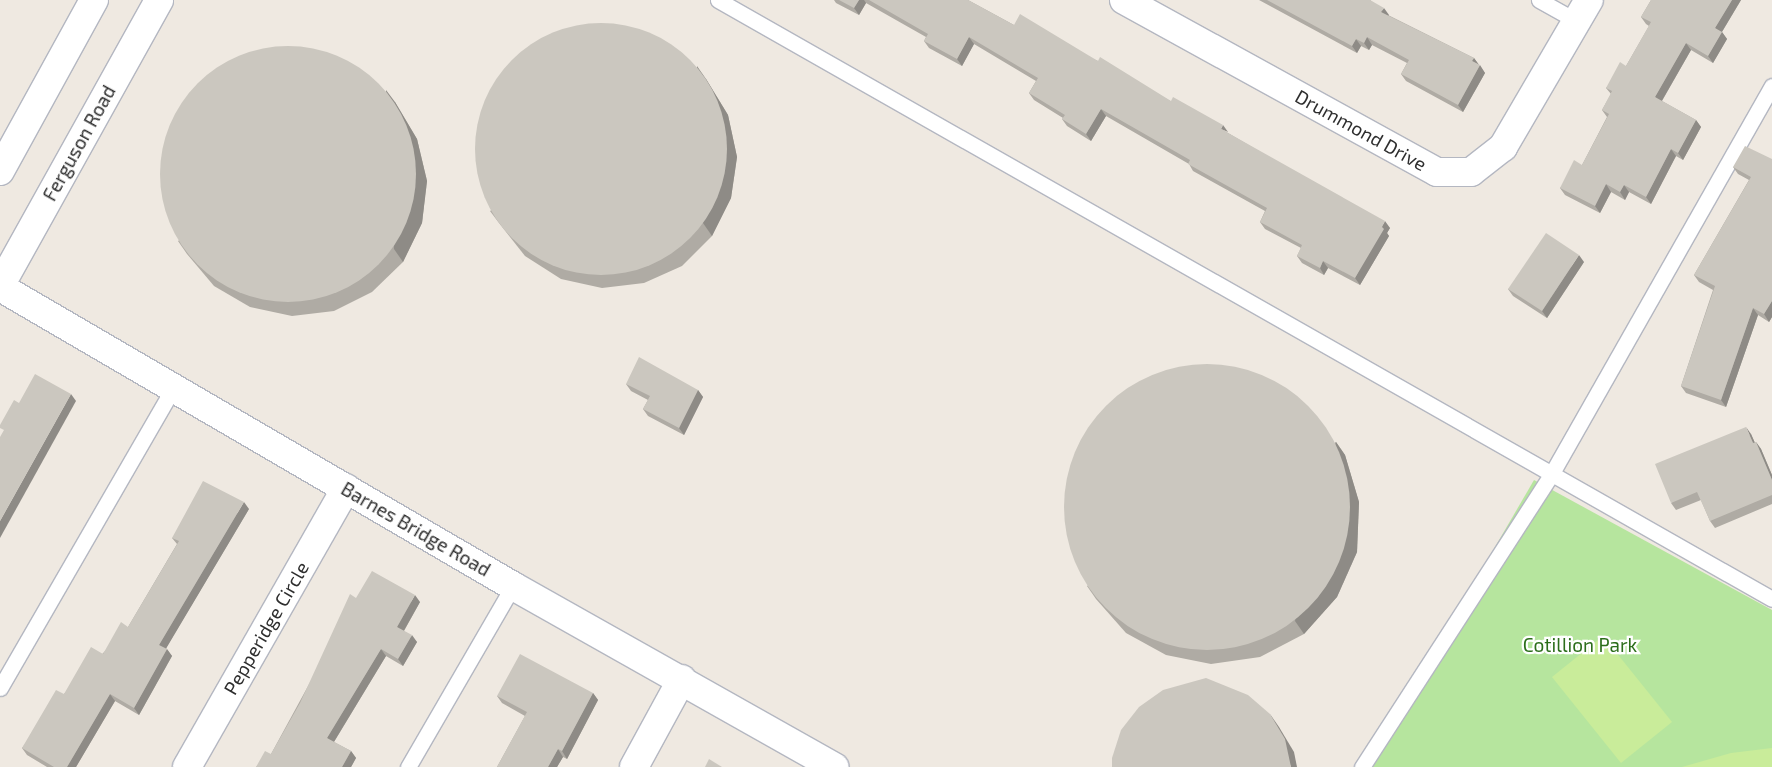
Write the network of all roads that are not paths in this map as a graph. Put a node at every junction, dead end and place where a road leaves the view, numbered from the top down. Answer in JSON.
{"nodes":[{"id":1,"x":94,"y":0,"type":"edge"},
{"id":2,"x":159,"y":0,"type":"edge"},
{"id":3,"x":718,"y":0,"type":"edge"},
{"id":4,"x":1124,"y":0,"type":"edge"},
{"id":5,"x":1539,"y":0,"type":"edge"},
{"id":6,"x":1582,"y":10,"type":"edge"},
{"id":7,"x":1772,"y":86,"type":"edge"},
{"id":8,"x":0,"y":171,"type":"edge"},
{"id":9,"x":0,"y":286,"type":"edge"},
{"id":10,"x":174,"y":387,"type":"junction"},
{"id":11,"x":1552,"y":473,"type":"junction"},
{"id":12,"x":346,"y":488,"type":"junction"},
{"id":13,"x":513,"y":586,"type":"junction"},
{"id":14,"x":1772,"y":599,"type":"edge"},
{"id":15,"x":682,"y":679,"type":"junction"},
{"id":16,"x":0,"y":688,"type":"edge"},
{"id":17,"x":187,"y":767,"type":"edge"},
{"id":18,"x":408,"y":767,"type":"edge"},
{"id":19,"x":634,"y":767,"type":"edge"},
{"id":20,"x":834,"y":767,"type":"edge"},
{"id":21,"x":1362,"y":767,"type":"edge"}],
"edges":[{"from":1,"to":8,"type":"street"},
{"from":2,"to":9,"type":"street","name":"Ferguson Road"},
{"from":3,"to":11,"type":"lane"},
{"from":4,"to":6,"type":"street","name":"Drummond Drive"},
{"from":5,"to":6,"type":"lane"},
{"from":7,"to":11,"type":"lane"},
{"from":9,"to":10,"type":"street","name":"Barnes Bridge Road"},
{"from":10,"to":12,"type":"street","name":"Barnes Bridge Road"},
{"from":10,"to":16,"type":"lane"},
{"from":11,"to":14,"type":"lane"},
{"from":11,"to":21,"type":"lane"},
{"from":12,"to":13,"type":"street","name":"Barnes Bridge Road"},
{"from":12,"to":17,"type":"street","name":"Pepperidge Circle"},
{"from":13,"to":15,"type":"street","name":"Barnes Bridge Road"},
{"from":13,"to":18,"type":"lane"},
{"from":15,"to":19,"type":"street"},
{"from":15,"to":20,"type":"street","name":"Barnes Bridge Road"}]}
